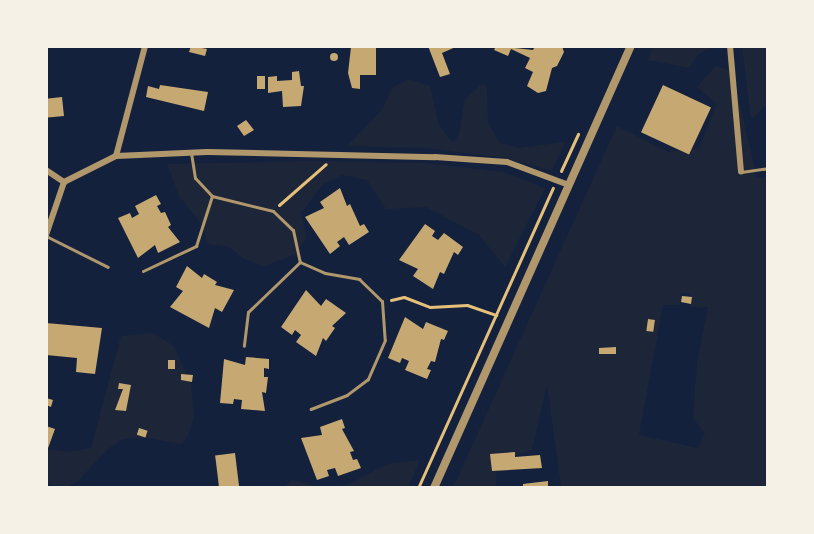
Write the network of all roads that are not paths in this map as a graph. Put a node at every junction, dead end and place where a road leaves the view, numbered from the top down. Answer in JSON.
{"nodes":[{"id":1,"x":145,"y":46,"type":"edge"},
{"id":2,"x":631,"y":46,"type":"edge"},
{"id":3,"x":730,"y":46,"type":"edge"},
{"id":4,"x":191,"y":153,"type":"junction"},
{"id":5,"x":116,"y":156,"type":"junction"},
{"id":6,"x":768,"y":168,"type":"edge"},
{"id":7,"x":46,"y":170,"type":"edge"},
{"id":8,"x":741,"y":172,"type":"joint"},
{"id":9,"x":64,"y":182,"type":"junction"},
{"id":10,"x":569,"y":185,"type":"junction"},
{"id":11,"x":212,"y":196,"type":"junction"},
{"id":12,"x":46,"y":236,"type":"edge"},
{"id":13,"x":300,"y":262,"type":"junction"},
{"id":14,"x":108,"y":267,"type":"dead end"},
{"id":15,"x":143,"y":271,"type":"dead end"},
{"id":16,"x":244,"y":346,"type":"dead end"},
{"id":17,"x":311,"y":409,"type":"dead end"},
{"id":18,"x":434,"y":488,"type":"edge"}],
"edges":[{"from":1,"to":5,"type":"street"},
{"from":2,"to":10,"type":"street"},
{"from":3,"to":8,"type":"street"},
{"from":4,"to":5,"type":"street"},
{"from":4,"to":10,"type":"street"},
{"from":4,"to":11,"type":"lane"},
{"from":5,"to":9,"type":"street"},
{"from":6,"to":8,"type":"lane"},
{"from":7,"to":9,"type":"street"},
{"from":9,"to":12,"type":"street"},
{"from":10,"to":18,"type":"street"},
{"from":11,"to":13,"type":"lane"},
{"from":11,"to":15,"type":"lane"},
{"from":12,"to":14,"type":"lane"},
{"from":13,"to":16,"type":"lane"},
{"from":13,"to":17,"type":"lane"}]}
